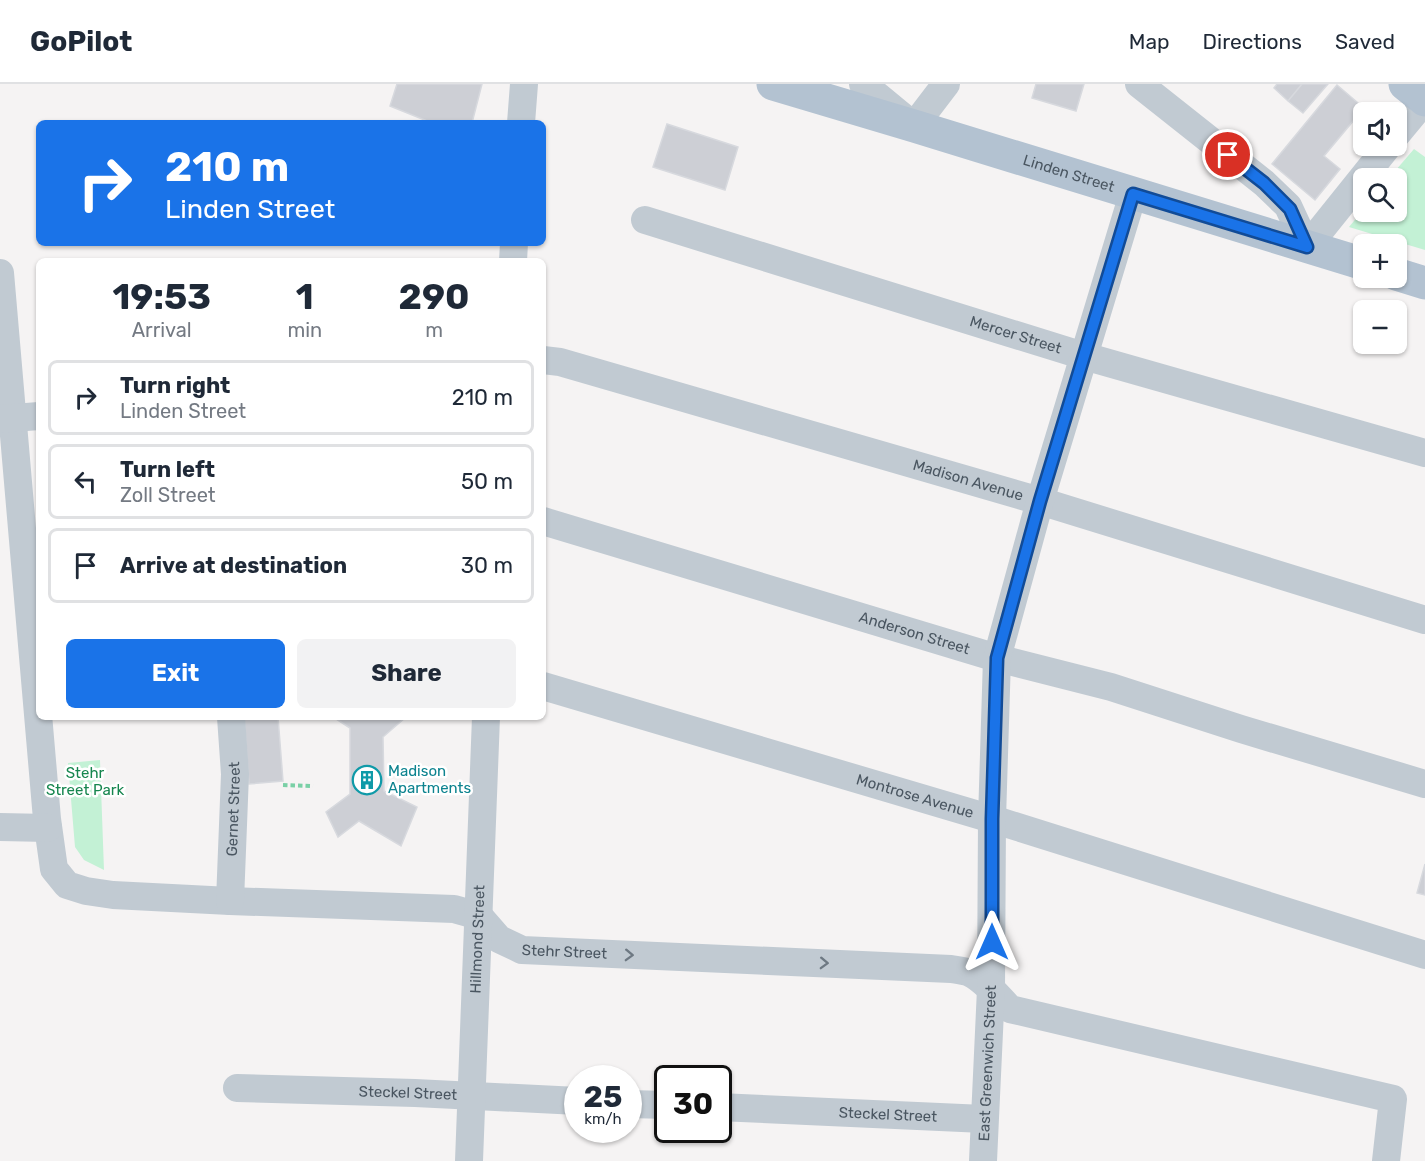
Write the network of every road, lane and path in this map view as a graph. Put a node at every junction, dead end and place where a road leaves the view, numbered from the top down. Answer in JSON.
{"nodes":[{"id":1,"x":524,"y":84,"type":"edge"},
{"id":2,"x":773,"y":84,"type":"edge"},
{"id":3,"x":863,"y":84,"type":"edge"},
{"id":4,"x":946,"y":84,"type":"edge"},
{"id":5,"x":1139,"y":84,"type":"edge"},
{"id":6,"x":1405,"y":84,"type":"edge"},
{"id":7,"x":1425,"y":100,"type":"edge"},
{"id":8,"x":521,"y":120,"type":"edge"},
{"id":9,"x":1407,"y":122,"type":"edge"},
{"id":10,"x":914,"y":126,"type":"junction"},
{"id":11,"x":1380,"y":156,"type":"edge"},
{"id":12,"x":1133,"y":194,"type":"junction"},
{"id":13,"x":645,"y":220,"type":"dead end"},
{"id":14,"x":1307,"y":247,"type":"junction"},
{"id":15,"x":1353,"y":261,"type":"edge"},
{"id":16,"x":0,"y":273,"type":"edge"},
{"id":17,"x":1407,"y":277,"type":"edge"},
{"id":18,"x":1425,"y":283,"type":"edge"},
{"id":19,"x":1084,"y":356,"type":"junction"},
{"id":20,"x":546,"y":360,"type":"edge"},
{"id":21,"x":17,"y":417,"type":"edge"},
{"id":22,"x":1425,"y":453,"type":"edge"},
{"id":23,"x":1040,"y":501,"type":"junction"},
{"id":24,"x":546,"y":522,"type":"edge"},
{"id":25,"x":1425,"y":620,"type":"edge"},
{"id":26,"x":997,"y":658,"type":"junction"},
{"id":27,"x":36,"y":669,"type":"edge"},
{"id":28,"x":546,"y":687,"type":"edge"},
{"id":29,"x":40,"y":720,"type":"edge"},
{"id":30,"x":231,"y":720,"type":"edge"},
{"id":31,"x":486,"y":720,"type":"edge"},
{"id":32,"x":1425,"y":784,"type":"edge"},
{"id":33,"x":283,"y":785,"type":"dead end"},
{"id":34,"x":313,"y":786,"type":"dead end"},
{"id":35,"x":992,"y":819,"type":"junction"},
{"id":36,"x":0,"y":827,"type":"edge"},
{"id":37,"x":48,"y":828,"type":"junction"},
{"id":38,"x":230,"y":902,"type":"junction"},
{"id":39,"x":479,"y":916,"type":"junction"},
{"id":40,"x":1425,"y":955,"type":"edge"},
{"id":41,"x":991,"y":989,"type":"junction"},
{"id":42,"x":237,"y":1088,"type":"dead end"},
{"id":43,"x":471,"y":1097,"type":"junction"},
{"id":44,"x":564,"y":1100,"type":"edge"},
{"id":45,"x":732,"y":1108,"type":"edge"},
{"id":46,"x":984,"y":1119,"type":"junction"},
{"id":47,"x":469,"y":1161,"type":"edge"},
{"id":48,"x":983,"y":1161,"type":"edge"},
{"id":49,"x":1386,"y":1161,"type":"edge"}],
"edges":[{"from":1,"to":8,"type":"street"},
{"from":2,"to":10,"type":"main road","name":"Linden Street"},
{"from":3,"to":10,"type":"street"},
{"from":4,"to":10,"type":"street"},
{"from":5,"to":14,"type":"street"},
{"from":6,"to":7,"type":"main road"},
{"from":7,"to":9,"type":"street"},
{"from":10,"to":12,"type":"main road","name":"Linden Street"},
{"from":11,"to":14,"type":"street"},
{"from":12,"to":14,"type":"main road","name":"Linden Street"},
{"from":12,"to":19,"type":"street","name":"East Greenwich Street"},
{"from":13,"to":19,"type":"street","name":"Mercer Street"},
{"from":14,"to":15,"type":"main road","name":"Linden Street"},
{"from":16,"to":21,"type":"street"},
{"from":17,"to":18,"type":"main road"},
{"from":19,"to":22,"type":"street","name":"Mercer Street"},
{"from":19,"to":23,"type":"street","name":"East Greenwich Street"},
{"from":20,"to":23,"type":"street","name":"Madison Avenue"},
{"from":21,"to":27,"type":"street"},
{"from":23,"to":25,"type":"street","name":"Madison Avenue"},
{"from":23,"to":26,"type":"street","name":"East Greenwich Street"},
{"from":24,"to":26,"type":"street","name":"Anderson Street"},
{"from":26,"to":32,"type":"street","name":"Anderson Street"},
{"from":26,"to":35,"type":"street","name":"East Greenwich Street"},
{"from":28,"to":35,"type":"street","name":"Montrose Avenue"},
{"from":29,"to":37,"type":"street"},
{"from":30,"to":38,"type":"street","name":"Gernet Street"},
{"from":31,"to":39,"type":"street","name":"Hillmond Street"},
{"from":33,"to":34,"type":"path"},
{"from":35,"to":40,"type":"street","name":"Montrose Avenue"},
{"from":35,"to":41,"type":"street","name":"East Greenwich Street"},
{"from":36,"to":37,"type":"street"},
{"from":37,"to":38,"type":"street"},
{"from":38,"to":39,"type":"street"},
{"from":39,"to":41,"type":"street","name":"Stehr Street","one_way":true},
{"from":39,"to":43,"type":"street","name":"Hillmond Street"},
{"from":41,"to":46,"type":"street","name":"East Greenwich Street"},
{"from":41,"to":49,"type":"street","name":"Stehr Street"},
{"from":42,"to":43,"type":"street","name":"Steckel Street"},
{"from":43,"to":44,"type":"street","name":"Steckel Street"},
{"from":43,"to":47,"type":"street","name":"Hillmond Street"},
{"from":45,"to":46,"type":"street","name":"Steckel Street"},
{"from":46,"to":48,"type":"street","name":"East Greenwich Street"}]}
